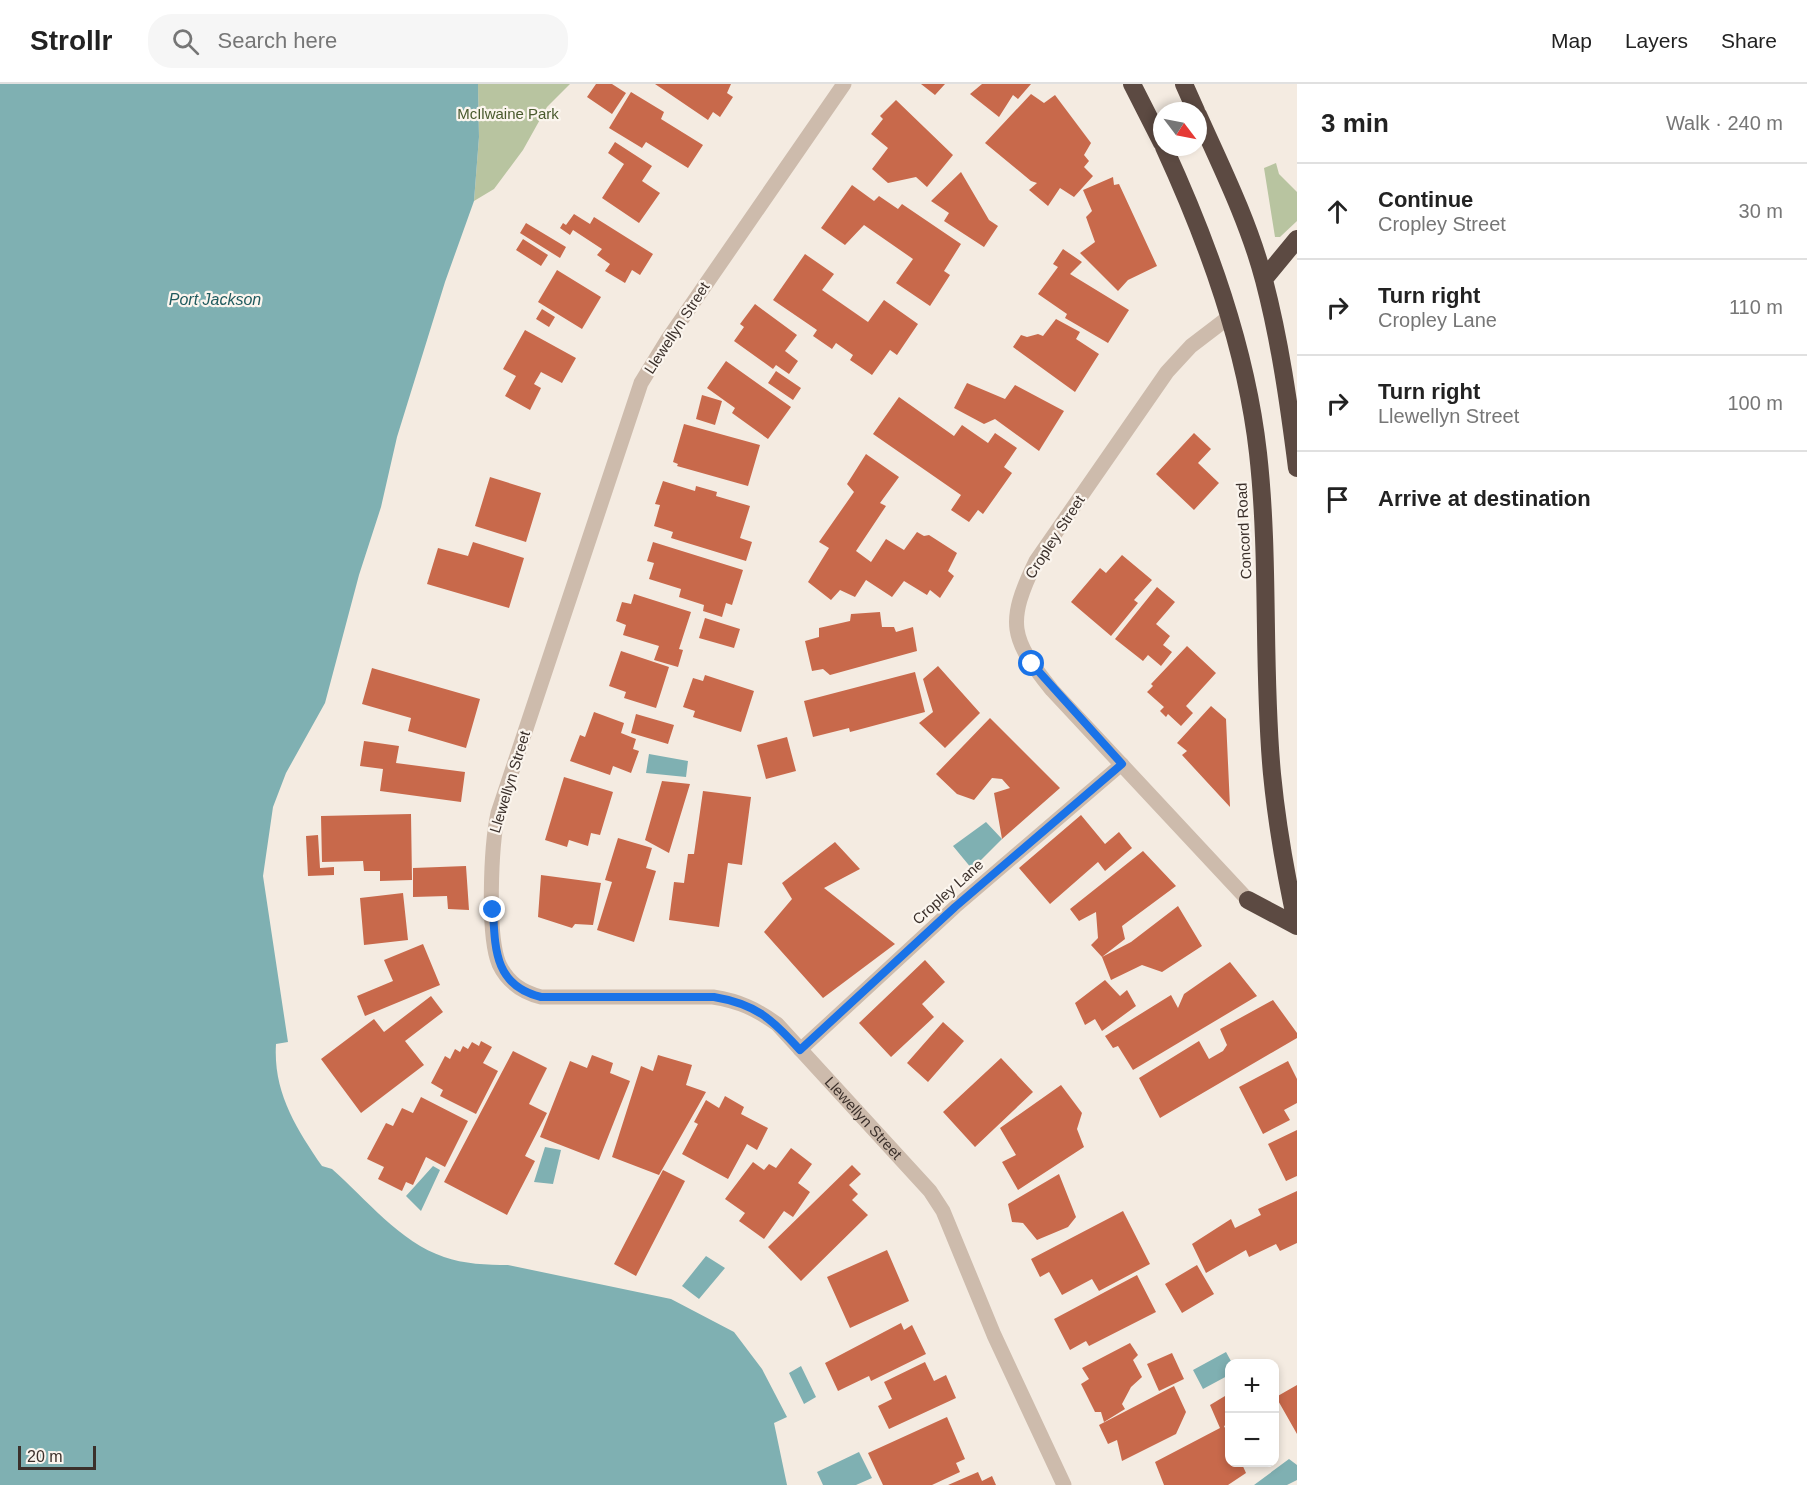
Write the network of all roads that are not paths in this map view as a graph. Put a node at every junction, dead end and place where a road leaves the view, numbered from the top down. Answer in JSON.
{"nodes":[{"id":1,"x":844,"y":84,"type":"edge"},
{"id":2,"x":1132,"y":84,"type":"edge"},
{"id":3,"x":1184,"y":84,"type":"edge"},
{"id":4,"x":1192,"y":102,"type":"edge"},
{"id":5,"x":1153,"y":125,"type":"edge"},
{"id":6,"x":1207,"y":135,"type":"edge"},
{"id":7,"x":1168,"y":156,"type":"edge"},
{"id":8,"x":1297,"y":238,"type":"edge"},
{"id":9,"x":1264,"y":279,"type":"junction"},
{"id":10,"x":1229,"y":317,"type":"junction"},
{"id":11,"x":1297,"y":468,"type":"edge"},
{"id":12,"x":1122,"y":764,"type":"junction"},
{"id":13,"x":1248,"y":900,"type":"joint"},
{"id":14,"x":1297,"y":926,"type":"edge"},
{"id":15,"x":800,"y":1050,"type":"junction"},
{"id":16,"x":1064,"y":1485,"type":"edge"}],
"edges":[{"from":1,"to":15,"type":"street","name":"Llewellyn Street"},
{"from":2,"to":5,"type":"highway","name":"Concord Road"},
{"from":3,"to":4,"type":"highway"},
{"from":6,"to":9,"type":"highway"},
{"from":7,"to":10,"type":"highway","name":"Concord Road"},
{"from":8,"to":9,"type":"highway"},
{"from":9,"to":11,"type":"highway"},
{"from":10,"to":12,"type":"street","name":"Cropley Street"},
{"from":10,"to":14,"type":"highway","name":"Concord Road"},
{"from":12,"to":13,"type":"street","name":"Cropley Street"},
{"from":12,"to":15,"type":"lane","name":"Cropley Lane"},
{"from":13,"to":14,"type":"highway"},
{"from":15,"to":16,"type":"street","name":"Llewellyn Street"}]}
